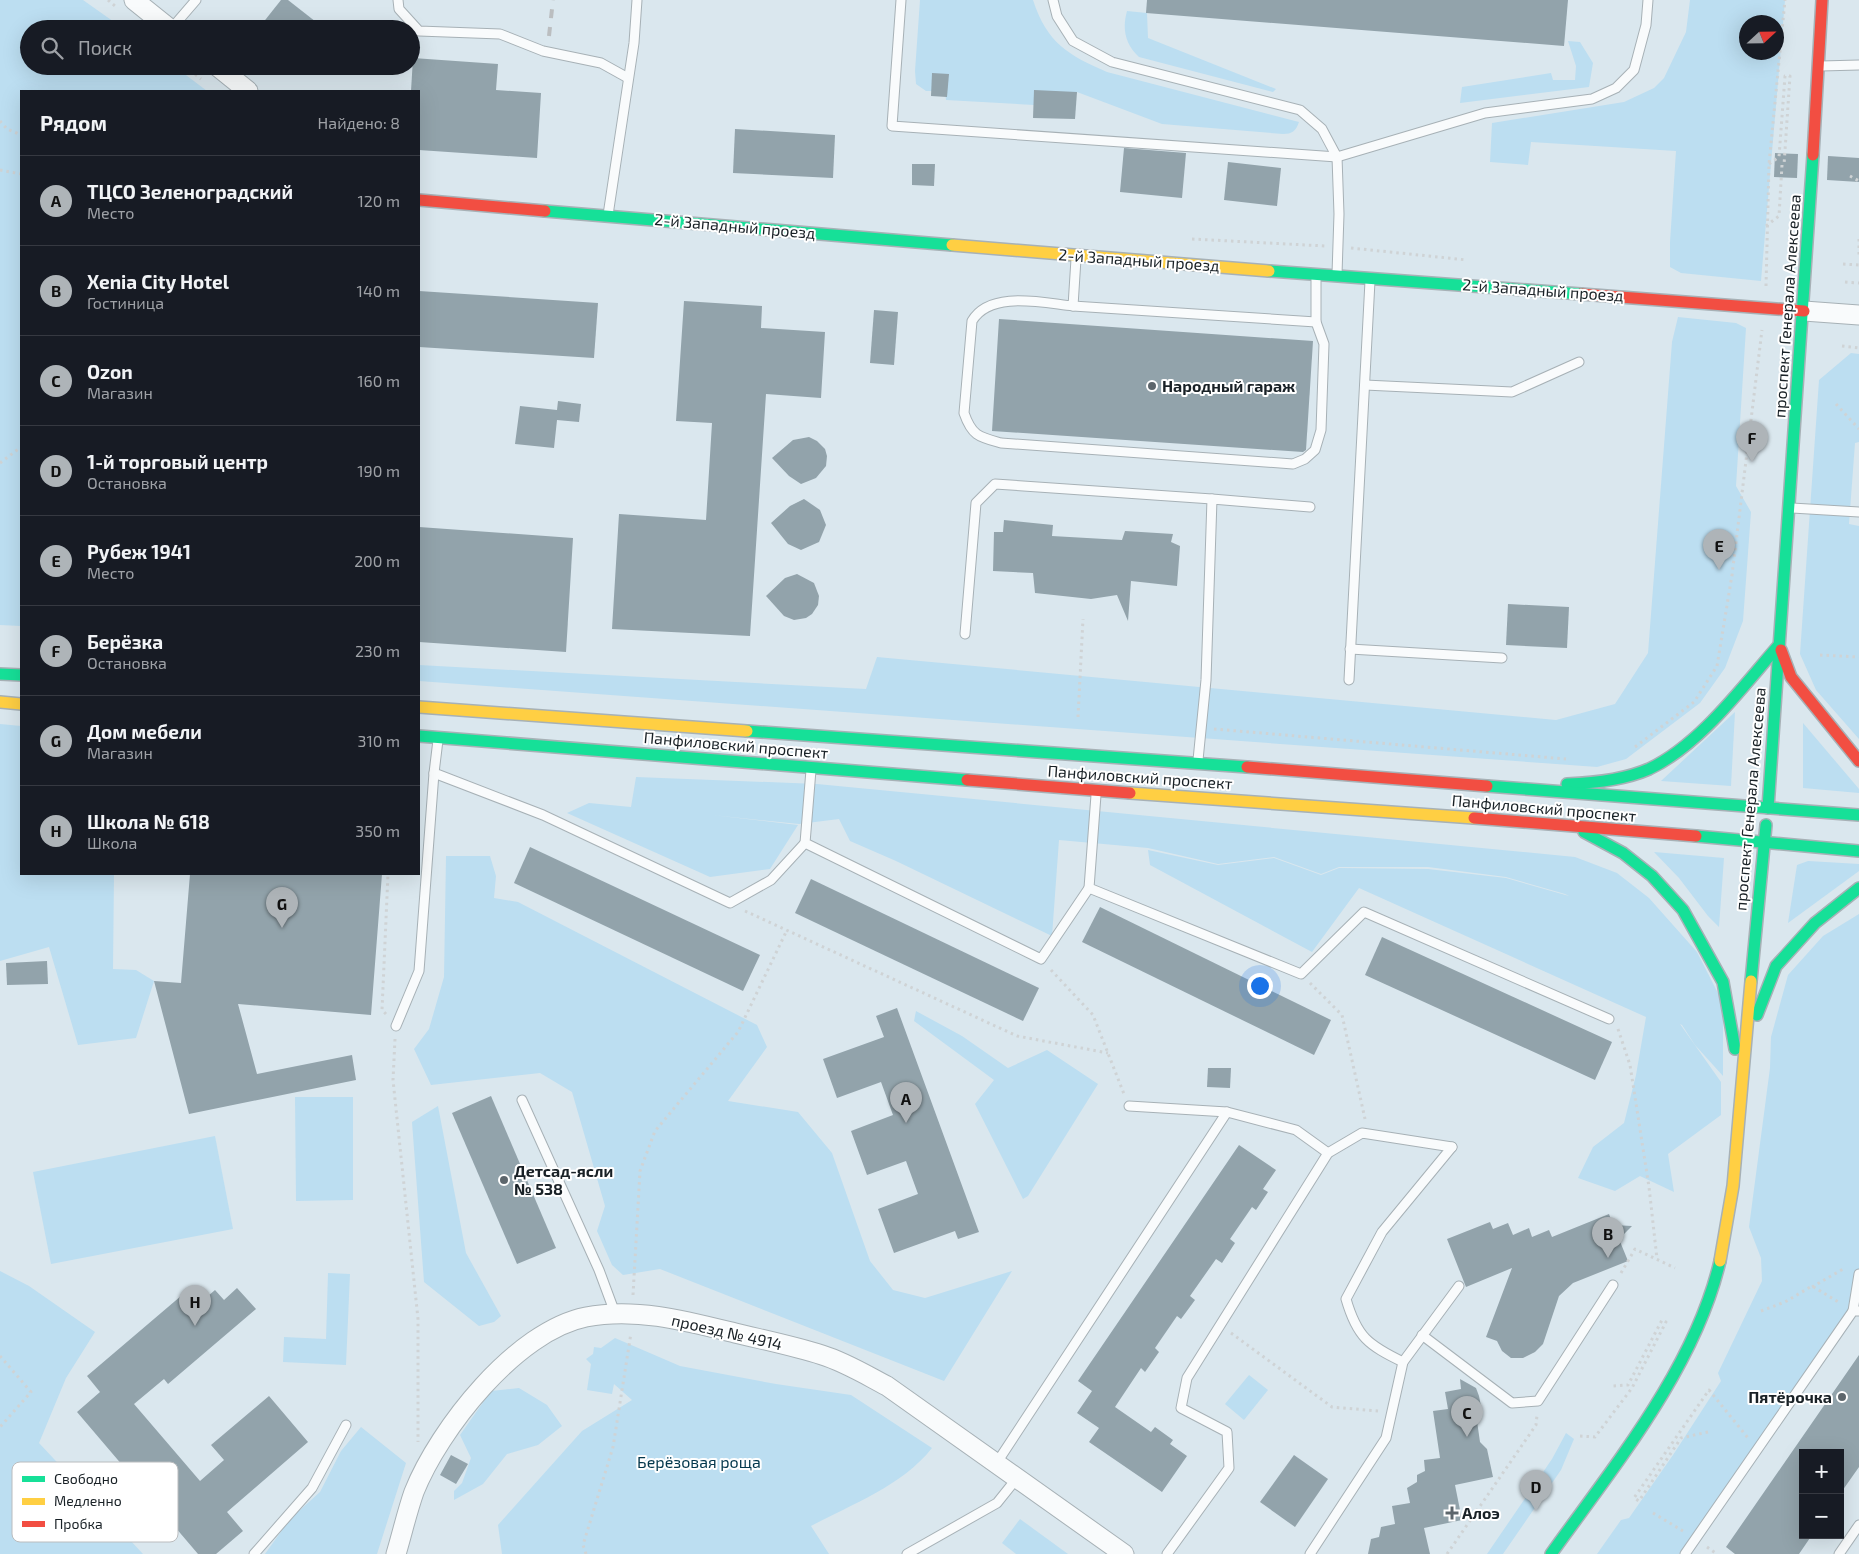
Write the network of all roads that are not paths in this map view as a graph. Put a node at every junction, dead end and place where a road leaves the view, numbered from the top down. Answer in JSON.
{"nodes":[{"id":1,"x":134,"y":0,"type":"edge"},
{"id":2,"x":196,"y":0,"type":"edge"},
{"id":3,"x":398,"y":0,"type":"edge"},
{"id":4,"x":637,"y":0,"type":"edge"},
{"id":5,"x":901,"y":0,"type":"edge"},
{"id":6,"x":1053,"y":0,"type":"edge"},
{"id":7,"x":1648,"y":0,"type":"edge"},
{"id":8,"x":1822,"y":0,"type":"edge"},
{"id":9,"x":160,"y":20,"type":"edge"},
{"id":10,"x":179,"y":20,"type":"edge"},
{"id":11,"x":409,"y":20,"type":"edge"},
{"id":12,"x":420,"y":31,"type":"edge"},
{"id":13,"x":1859,"y":65,"type":"edge"},
{"id":14,"x":1818,"y":66,"type":"junction"},
{"id":15,"x":228,"y":75,"type":"edge"},
{"id":16,"x":628,"y":78,"type":"junction"},
{"id":17,"x":247,"y":90,"type":"edge"},
{"id":18,"x":1337,"y":157,"type":"junction"},
{"id":19,"x":420,"y":200,"type":"edge"},
{"id":20,"x":608,"y":215,"type":"junction"},
{"id":21,"x":1077,"y":256,"type":"junction"},
{"id":22,"x":1316,"y":273,"type":"junction"},
{"id":23,"x":1337,"y":274,"type":"junction"},
{"id":24,"x":1370,"y":277,"type":"junction"},
{"id":25,"x":1072,"y":306,"type":"junction"},
{"id":26,"x":1804,"y":310,"type":"junction"},
{"id":27,"x":1859,"y":315,"type":"edge"},
{"id":28,"x":1316,"y":322,"type":"junction"},
{"id":29,"x":1579,"y":362,"type":"dead end"},
{"id":30,"x":1365,"y":385,"type":"junction"},
{"id":31,"x":1212,"y":499,"type":"junction"},
{"id":32,"x":1310,"y":507,"type":"dead end"},
{"id":33,"x":1790,"y":507,"type":"junction"},
{"id":34,"x":1859,"y":512,"type":"edge"},
{"id":35,"x":964,"y":634,"type":"dead end"},
{"id":36,"x":1779,"y":645,"type":"junction"},
{"id":37,"x":1350,"y":649,"type":"junction"},
{"id":38,"x":1502,"y":658,"type":"dead end"},
{"id":39,"x":0,"y":674,"type":"edge"},
{"id":40,"x":20,"y":675,"type":"edge"},
{"id":41,"x":1349,"y":680,"type":"dead end"},
{"id":42,"x":0,"y":702,"type":"edge"},
{"id":43,"x":20,"y":704,"type":"edge"},
{"id":44,"x":420,"y":707,"type":"edge"},
{"id":45,"x":420,"y":736,"type":"edge"},
{"id":46,"x":438,"y":738,"type":"junction"},
{"id":47,"x":1859,"y":761,"type":"edge"},
{"id":48,"x":1198,"y":763,"type":"junction"},
{"id":49,"x":811,"y":768,"type":"junction"},
{"id":50,"x":434,"y":773,"type":"junction"},
{"id":51,"x":1473,"y":786,"type":"junction"},
{"id":52,"x":1097,"y":791,"type":"junction"},
{"id":53,"x":1768,"y":808,"type":"junction"},
{"id":54,"x":1859,"y":815,"type":"edge"},
{"id":55,"x":1570,"y":826,"type":"junction"},
{"id":56,"x":805,"y":843,"type":"junction"},
{"id":57,"x":1764,"y":844,"type":"junction"},
{"id":58,"x":1859,"y":851,"type":"edge"},
{"id":59,"x":1089,"y":888,"type":"junction"},
{"id":60,"x":1859,"y":888,"type":"edge"},
{"id":61,"x":1609,"y":1019,"type":"road end"},
{"id":62,"x":396,"y":1026,"type":"road end"},
{"id":63,"x":1741,"y":1080,"type":"junction"},
{"id":64,"x":522,"y":1100,"type":"dead end"},
{"id":65,"x":1129,"y":1106,"type":"road end"},
{"id":66,"x":1227,"y":1112,"type":"junction"},
{"id":67,"x":1328,"y":1153,"type":"junction"},
{"id":68,"x":1859,"y":1274,"type":"edge"},
{"id":69,"x":1613,"y":1285,"type":"road end"},
{"id":70,"x":1458,"y":1286,"type":"dead end"},
{"id":71,"x":1856,"y":1311,"type":"edge"},
{"id":72,"x":615,"y":1313,"type":"junction"},
{"id":73,"x":1422,"y":1335,"type":"junction"},
{"id":74,"x":1403,"y":1362,"type":"junction"},
{"id":75,"x":346,"y":1425,"type":"dead end"},
{"id":76,"x":996,"y":1464,"type":"junction"},
{"id":77,"x":1017,"y":1478,"type":"junction"},
{"id":78,"x":1859,"y":1525,"type":"edge"},
{"id":79,"x":254,"y":1554,"type":"edge"},
{"id":80,"x":396,"y":1554,"type":"edge"},
{"id":81,"x":908,"y":1554,"type":"edge"},
{"id":82,"x":1124,"y":1554,"type":"edge"},
{"id":83,"x":1167,"y":1554,"type":"edge"},
{"id":84,"x":1310,"y":1554,"type":"edge"},
{"id":85,"x":1551,"y":1554,"type":"edge"},
{"id":86,"x":1685,"y":1554,"type":"edge"},
{"id":87,"x":1839,"y":1554,"type":"edge"}],
"edges":[{"from":1,"to":9,"type":"street"},
{"from":2,"to":10,"type":"lane"},
{"from":3,"to":11,"type":"lane"},
{"from":4,"to":16,"type":"lane"},
{"from":5,"to":18,"type":"lane"},
{"from":6,"to":18,"type":"lane"},
{"from":7,"to":18,"type":"lane"},
{"from":8,"to":14,"type":"main road","name":"проспект Генерала Алексеева"},
{"from":12,"to":16,"type":"lane"},
{"from":13,"to":14,"type":"lane"},
{"from":14,"to":26,"type":"main road","name":"проспект Генерала Алексеева"},
{"from":15,"to":17,"type":"street"},
{"from":16,"to":20,"type":"lane"},
{"from":18,"to":23,"type":"lane"},
{"from":19,"to":20,"type":"main road","name":"2-й Западный проезд"},
{"from":20,"to":21,"type":"main road","name":"2-й Западный проезд"},
{"from":21,"to":22,"type":"main road","name":"2-й Западный проезд"},
{"from":21,"to":25,"type":"lane"},
{"from":22,"to":23,"type":"main road","name":"2-й Западный проезд"},
{"from":22,"to":28,"type":"lane"},
{"from":23,"to":24,"type":"main road","name":"2-й Западный проезд"},
{"from":24,"to":26,"type":"main road","name":"2-й Западный проезд"},
{"from":24,"to":30,"type":"lane"},
{"from":25,"to":28,"type":"lane"},
{"from":25,"to":28,"type":"lane"},
{"from":26,"to":27,"type":"street","name":"2-й Западный проезд"},
{"from":26,"to":33,"type":"main road","name":"проспект Генерала Алексеева"},
{"from":29,"to":30,"type":"lane"},
{"from":30,"to":37,"type":"lane"},
{"from":31,"to":32,"type":"lane"},
{"from":31,"to":35,"type":"lane"},
{"from":31,"to":48,"type":"lane"},
{"from":33,"to":34,"type":"lane"},
{"from":33,"to":36,"type":"main road","name":"проспект Генерала Алексеева"},
{"from":36,"to":47,"type":"main road"},
{"from":36,"to":51,"type":"main road"},
{"from":36,"to":53,"type":"main road","name":"проспект Генерала Алексеева"},
{"from":37,"to":38,"type":"lane"},
{"from":37,"to":41,"type":"lane"},
{"from":39,"to":40,"type":"main road"},
{"from":42,"to":43,"type":"main road"},
{"from":44,"to":48,"type":"main road","name":"Панфиловский проспект"},
{"from":45,"to":46,"type":"main road","name":"Панфиловский проспект"},
{"from":46,"to":49,"type":"main road","name":"Панфиловский проспект"},
{"from":46,"to":50,"type":"lane"},
{"from":48,"to":51,"type":"main road","name":"Панфиловский проспект"},
{"from":49,"to":52,"type":"main road","name":"Панфиловский проспект"},
{"from":49,"to":56,"type":"lane"},
{"from":50,"to":56,"type":"lane"},
{"from":50,"to":62,"type":"lane"},
{"from":51,"to":53,"type":"main road","name":"Панфиловский проспект"},
{"from":52,"to":55,"type":"main road","name":"Панфиловский проспект"},
{"from":52,"to":59,"type":"lane"},
{"from":53,"to":54,"type":"main road","name":"Панфиловский проспект"},
{"from":53,"to":57,"type":"main road","name":"проспект Генерала Алексеева"},
{"from":55,"to":57,"type":"main road","name":"Панфиловский проспект"},
{"from":55,"to":63,"type":"main road"},
{"from":56,"to":59,"type":"lane"},
{"from":57,"to":58,"type":"main road","name":"Панфиловский проспект"},
{"from":57,"to":63,"type":"main road","name":"проспект Генерала Алексеева"},
{"from":59,"to":61,"type":"lane"},
{"from":60,"to":63,"type":"main road"},
{"from":63,"to":85,"type":"main road","name":"проспект Генерала Алексеева"},
{"from":64,"to":72,"type":"lane"},
{"from":65,"to":66,"type":"lane"},
{"from":66,"to":67,"type":"lane"},
{"from":66,"to":76,"type":"lane"},
{"from":67,"to":74,"type":"lane"},
{"from":67,"to":83,"type":"lane"},
{"from":68,"to":71,"type":"lane"},
{"from":69,"to":73,"type":"lane"},
{"from":70,"to":73,"type":"lane"},
{"from":71,"to":86,"type":"lane"},
{"from":72,"to":76,"type":"street","name":"проезд № 4914"},
{"from":72,"to":80,"type":"street","name":"проезд № 4914"},
{"from":73,"to":74,"type":"lane"},
{"from":74,"to":84,"type":"lane"},
{"from":75,"to":79,"type":"lane"},
{"from":76,"to":77,"type":"street","name":"проезд № 4914"},
{"from":77,"to":81,"type":"lane"},
{"from":77,"to":82,"type":"street","name":"проезд № 4914"},
{"from":78,"to":87,"type":"lane"}]}
